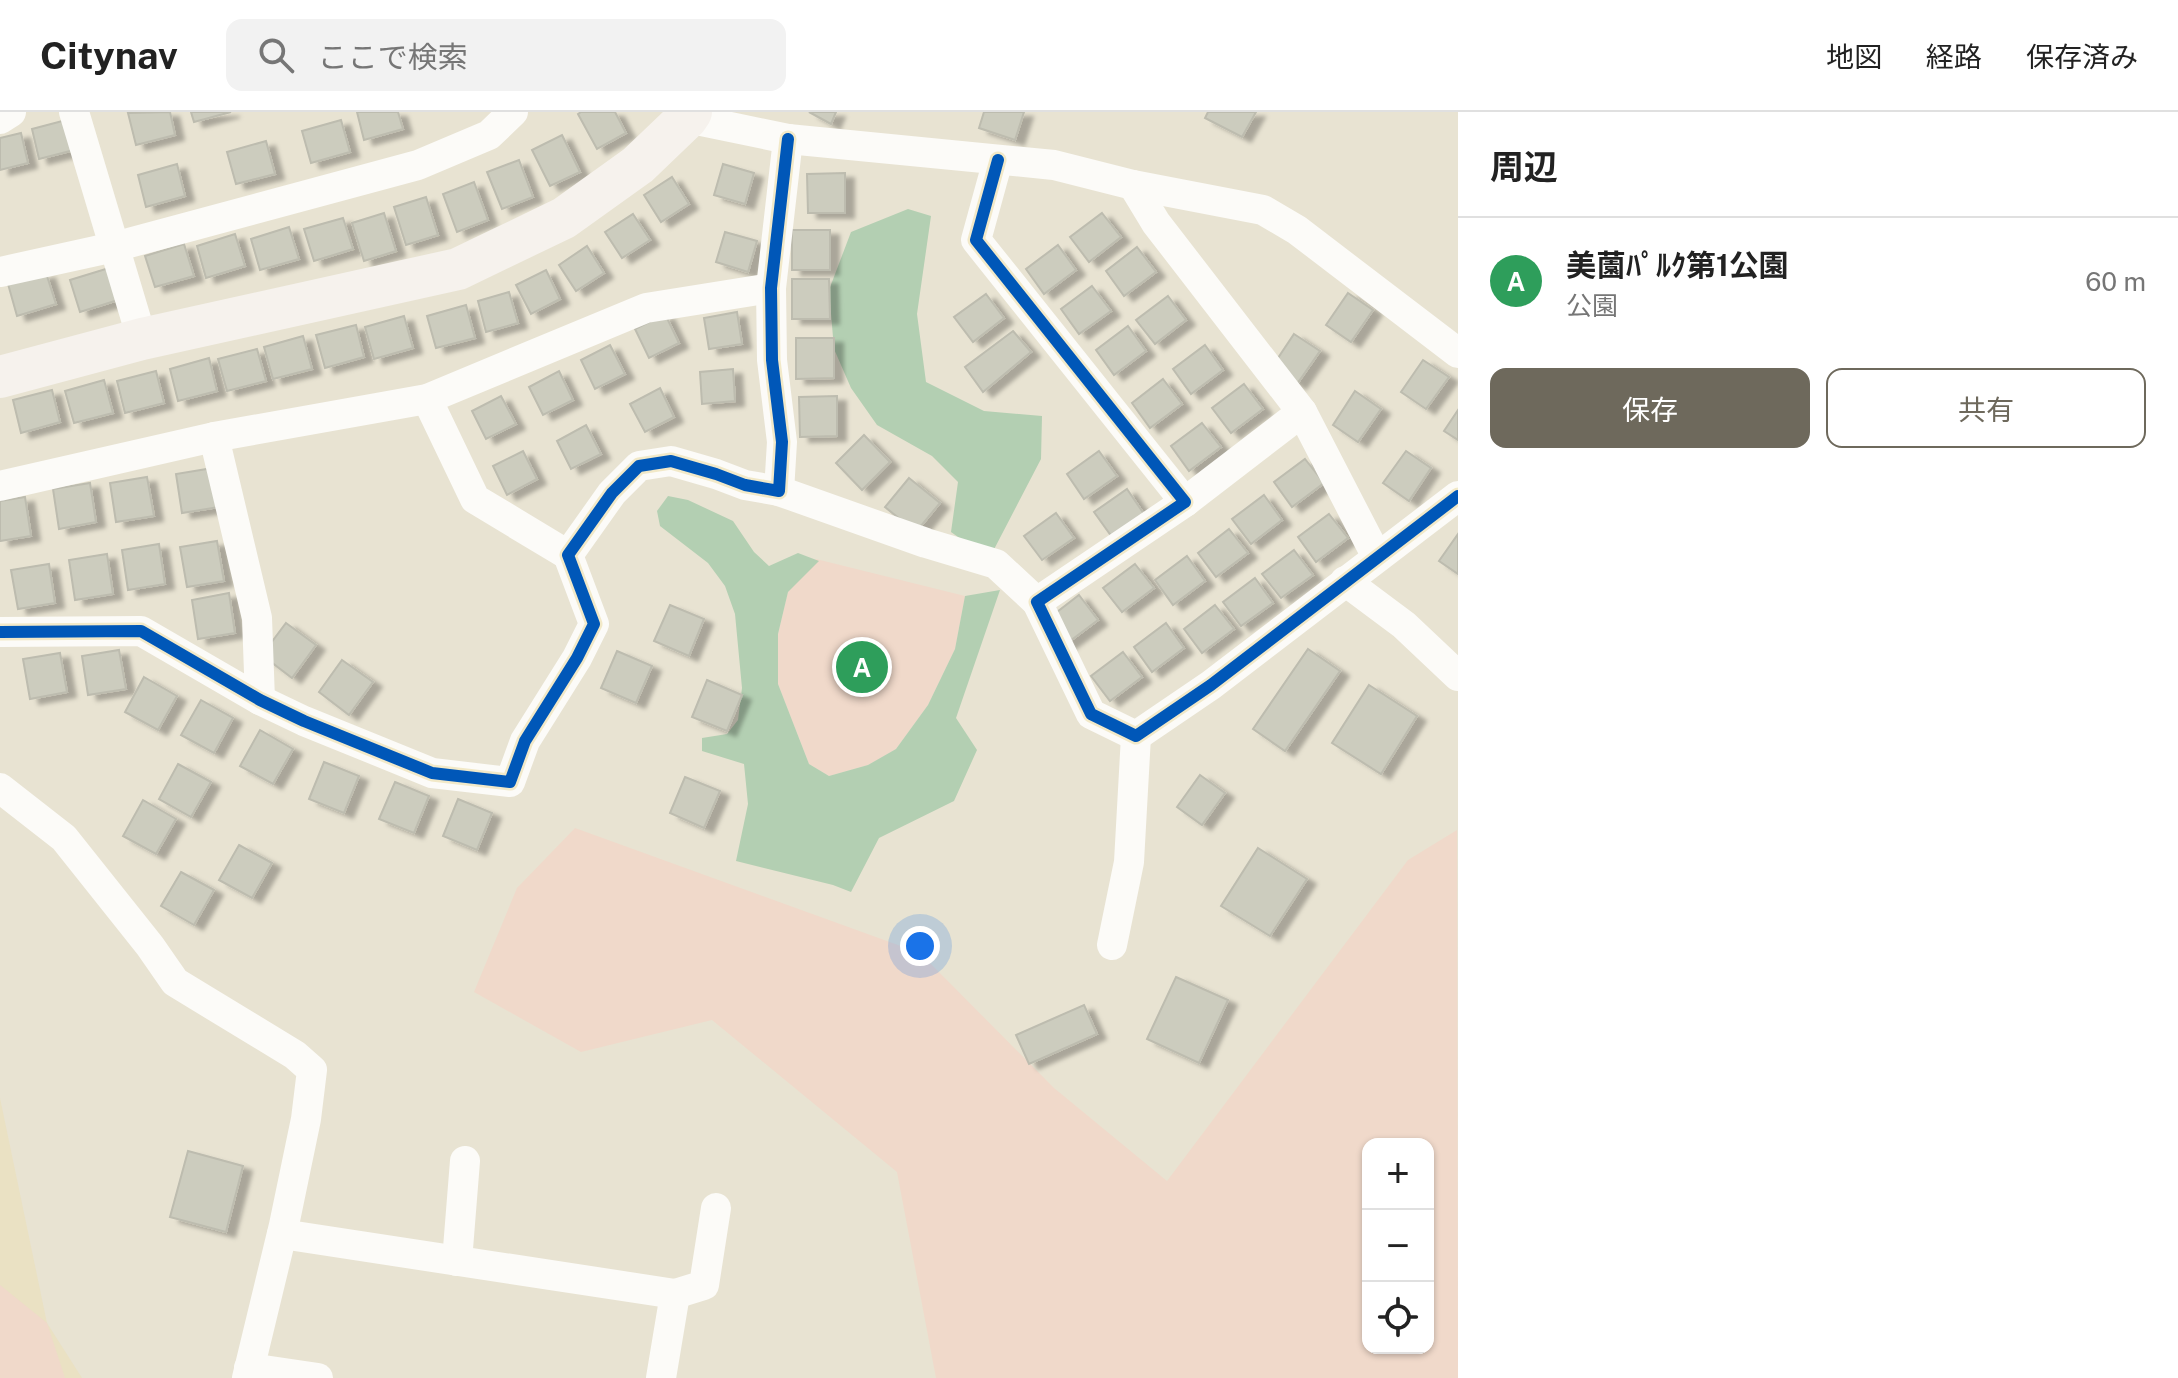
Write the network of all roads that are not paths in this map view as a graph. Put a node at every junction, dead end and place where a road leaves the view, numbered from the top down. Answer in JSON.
{"nodes":[{"id":1,"x":11,"y":112,"type":"edge"},
{"id":2,"x":74,"y":112,"type":"edge"},
{"id":3,"x":513,"y":112,"type":"edge"},
{"id":4,"x":686,"y":114,"type":"edge"},
{"id":5,"x":0,"y":119,"type":"edge"},
{"id":6,"x":788,"y":139,"type":"junction"},
{"id":7,"x":998,"y":160,"type":"junction"},
{"id":8,"x":1133,"y":185,"type":"junction"},
{"id":9,"x":114,"y":247,"type":"junction"},
{"id":10,"x":0,"y":272,"type":"edge"},
{"id":11,"x":771,"y":288,"type":"junction"},
{"id":12,"x":142,"y":339,"type":"junction"},
{"id":13,"x":1458,"y":353,"type":"edge"},
{"id":14,"x":0,"y":377,"type":"edge"},
{"id":15,"x":427,"y":399,"type":"junction"},
{"id":16,"x":1302,"y":412,"type":"junction"},
{"id":17,"x":214,"y":437,"type":"junction"},
{"id":18,"x":0,"y":486,"type":"edge"},
{"id":19,"x":779,"y":491,"type":"junction"},
{"id":20,"x":1458,"y":496,"type":"edge"},
{"id":21,"x":1185,"y":502,"type":"junction"},
{"id":22,"x":568,"y":555,"type":"junction"},
{"id":23,"x":1377,"y":557,"type":"junction"},
{"id":24,"x":1345,"y":581,"type":"junction"},
{"id":25,"x":1037,"y":602,"type":"junction"},
{"id":26,"x":0,"y":632,"type":"edge"},
{"id":27,"x":1458,"y":676,"type":"edge"},
{"id":28,"x":260,"y":700,"type":"junction"},
{"id":29,"x":1136,"y":736,"type":"junction"},
{"id":30,"x":0,"y":788,"type":"edge"},
{"id":31,"x":1112,"y":945,"type":"dead end"},
{"id":32,"x":465,"y":1161,"type":"dead end"},
{"id":33,"x":716,"y":1208,"type":"dead end"},
{"id":34,"x":282,"y":1234,"type":"junction"},
{"id":35,"x":457,"y":1261,"type":"junction"},
{"id":36,"x":675,"y":1294,"type":"junction"},
{"id":37,"x":248,"y":1373,"type":"edge"},
{"id":38,"x":318,"y":1378,"type":"edge"},
{"id":39,"x":661,"y":1378,"type":"edge"}],
"edges":[{"from":1,"to":5,"type":"street"},
{"from":2,"to":9,"type":"street"},
{"from":3,"to":9,"type":"street"},
{"from":4,"to":6,"type":"street"},
{"from":4,"to":12,"type":"street"},
{"from":6,"to":7,"type":"street"},
{"from":6,"to":11,"type":"street"},
{"from":7,"to":8,"type":"street"},
{"from":7,"to":21,"type":"street"},
{"from":8,"to":13,"type":"street"},
{"from":8,"to":16,"type":"street"},
{"from":9,"to":10,"type":"street"},
{"from":9,"to":12,"type":"street"},
{"from":11,"to":15,"type":"street"},
{"from":11,"to":19,"type":"street"},
{"from":12,"to":14,"type":"street"},
{"from":15,"to":17,"type":"street"},
{"from":15,"to":22,"type":"street"},
{"from":16,"to":21,"type":"street"},
{"from":16,"to":23,"type":"street"},
{"from":17,"to":18,"type":"street"},
{"from":17,"to":28,"type":"street"},
{"from":19,"to":22,"type":"street"},
{"from":19,"to":25,"type":"street"},
{"from":20,"to":23,"type":"street"},
{"from":21,"to":25,"type":"street"},
{"from":22,"to":28,"type":"street"},
{"from":23,"to":24,"type":"street"},
{"from":24,"to":27,"type":"street"},
{"from":24,"to":29,"type":"street"},
{"from":25,"to":29,"type":"street"},
{"from":26,"to":28,"type":"street"},
{"from":29,"to":31,"type":"street"},
{"from":30,"to":34,"type":"street"},
{"from":32,"to":35,"type":"street"},
{"from":33,"to":36,"type":"street"},
{"from":34,"to":35,"type":"street"},
{"from":34,"to":37,"type":"street"},
{"from":35,"to":36,"type":"street"},
{"from":36,"to":39,"type":"street"},
{"from":37,"to":38,"type":"street"}]}
